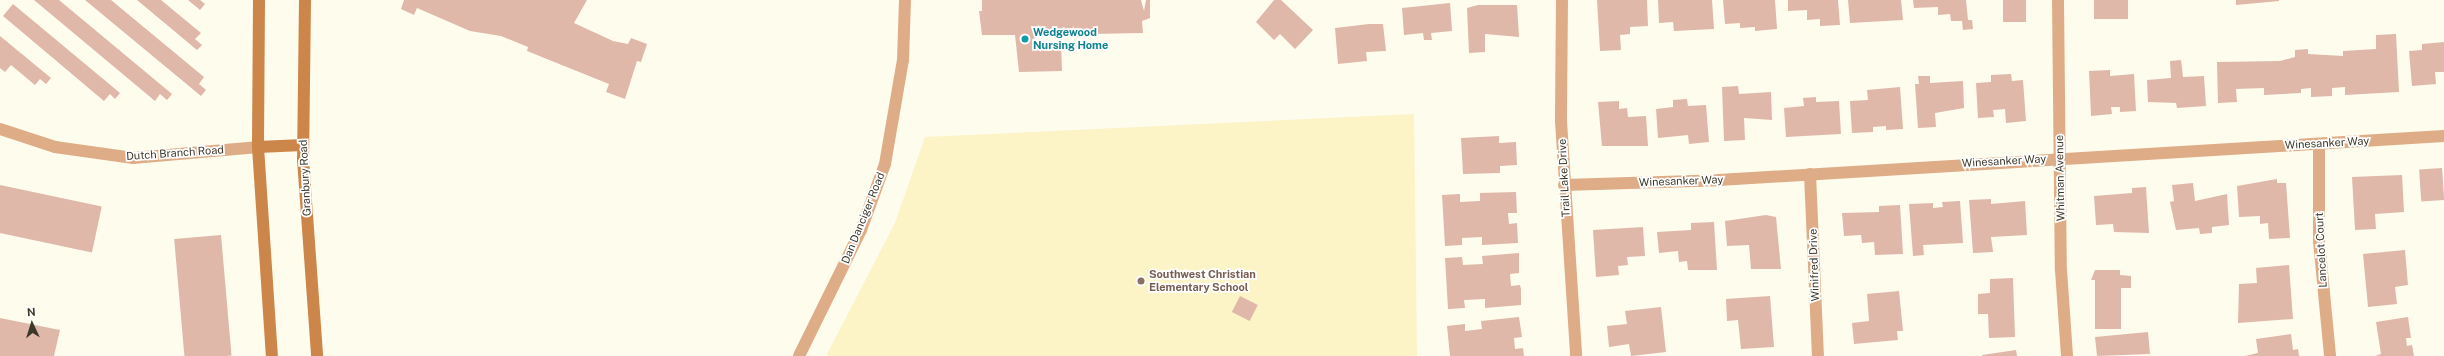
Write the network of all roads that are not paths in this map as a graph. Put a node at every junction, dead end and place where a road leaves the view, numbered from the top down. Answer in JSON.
{"nodes":[{"id":1,"x":259,"y":0,"type":"edge"},
{"id":2,"x":305,"y":0,"type":"edge"},
{"id":3,"x":905,"y":0,"type":"edge"},
{"id":4,"x":1562,"y":0,"type":"edge"},
{"id":5,"x":2058,"y":0,"type":"edge"},
{"id":6,"x":0,"y":129,"type":"edge"},
{"id":7,"x":2444,"y":136,"type":"edge"},
{"id":8,"x":2319,"y":144,"type":"junction"},
{"id":9,"x":303,"y":145,"type":"junction"},
{"id":10,"x":258,"y":147,"type":"junction"},
{"id":11,"x":2060,"y":158,"type":"junction"},
{"id":12,"x":1810,"y":174,"type":"junction"},
{"id":13,"x":1564,"y":185,"type":"junction"},
{"id":14,"x":272,"y":356,"type":"edge"},
{"id":15,"x":317,"y":356,"type":"edge"},
{"id":16,"x":799,"y":356,"type":"edge"},
{"id":17,"x":1576,"y":356,"type":"edge"},
{"id":18,"x":1818,"y":356,"type":"edge"},
{"id":19,"x":2067,"y":356,"type":"edge"},
{"id":20,"x":2330,"y":356,"type":"edge"}],
"edges":[{"from":1,"to":10,"type":"main road"},
{"from":2,"to":9,"type":"main road","name":"Granbury Road"},
{"from":3,"to":16,"type":"street","name":"Dan Danciger Road"},
{"from":4,"to":13,"type":"street","name":"Trail Lake Drive"},
{"from":5,"to":11,"type":"street","name":"Whitman Avenue"},
{"from":6,"to":10,"type":"street","name":"Dutch Branch Road"},
{"from":7,"to":8,"type":"street","name":"Winesanker Way"},
{"from":8,"to":11,"type":"street","name":"Winesanker Way"},
{"from":8,"to":20,"type":"street","name":"Lancelot Court"},
{"from":9,"to":10,"type":"main road"},
{"from":9,"to":15,"type":"main road","name":"Granbury Road"},
{"from":10,"to":14,"type":"main road"},
{"from":11,"to":12,"type":"street","name":"Winesanker Way"},
{"from":11,"to":19,"type":"street","name":"Whitman Avenue"},
{"from":12,"to":13,"type":"street","name":"Winesanker Way"},
{"from":12,"to":18,"type":"street","name":"Winifred Drive"},
{"from":13,"to":17,"type":"street","name":"Trail Lake Drive"}]}
